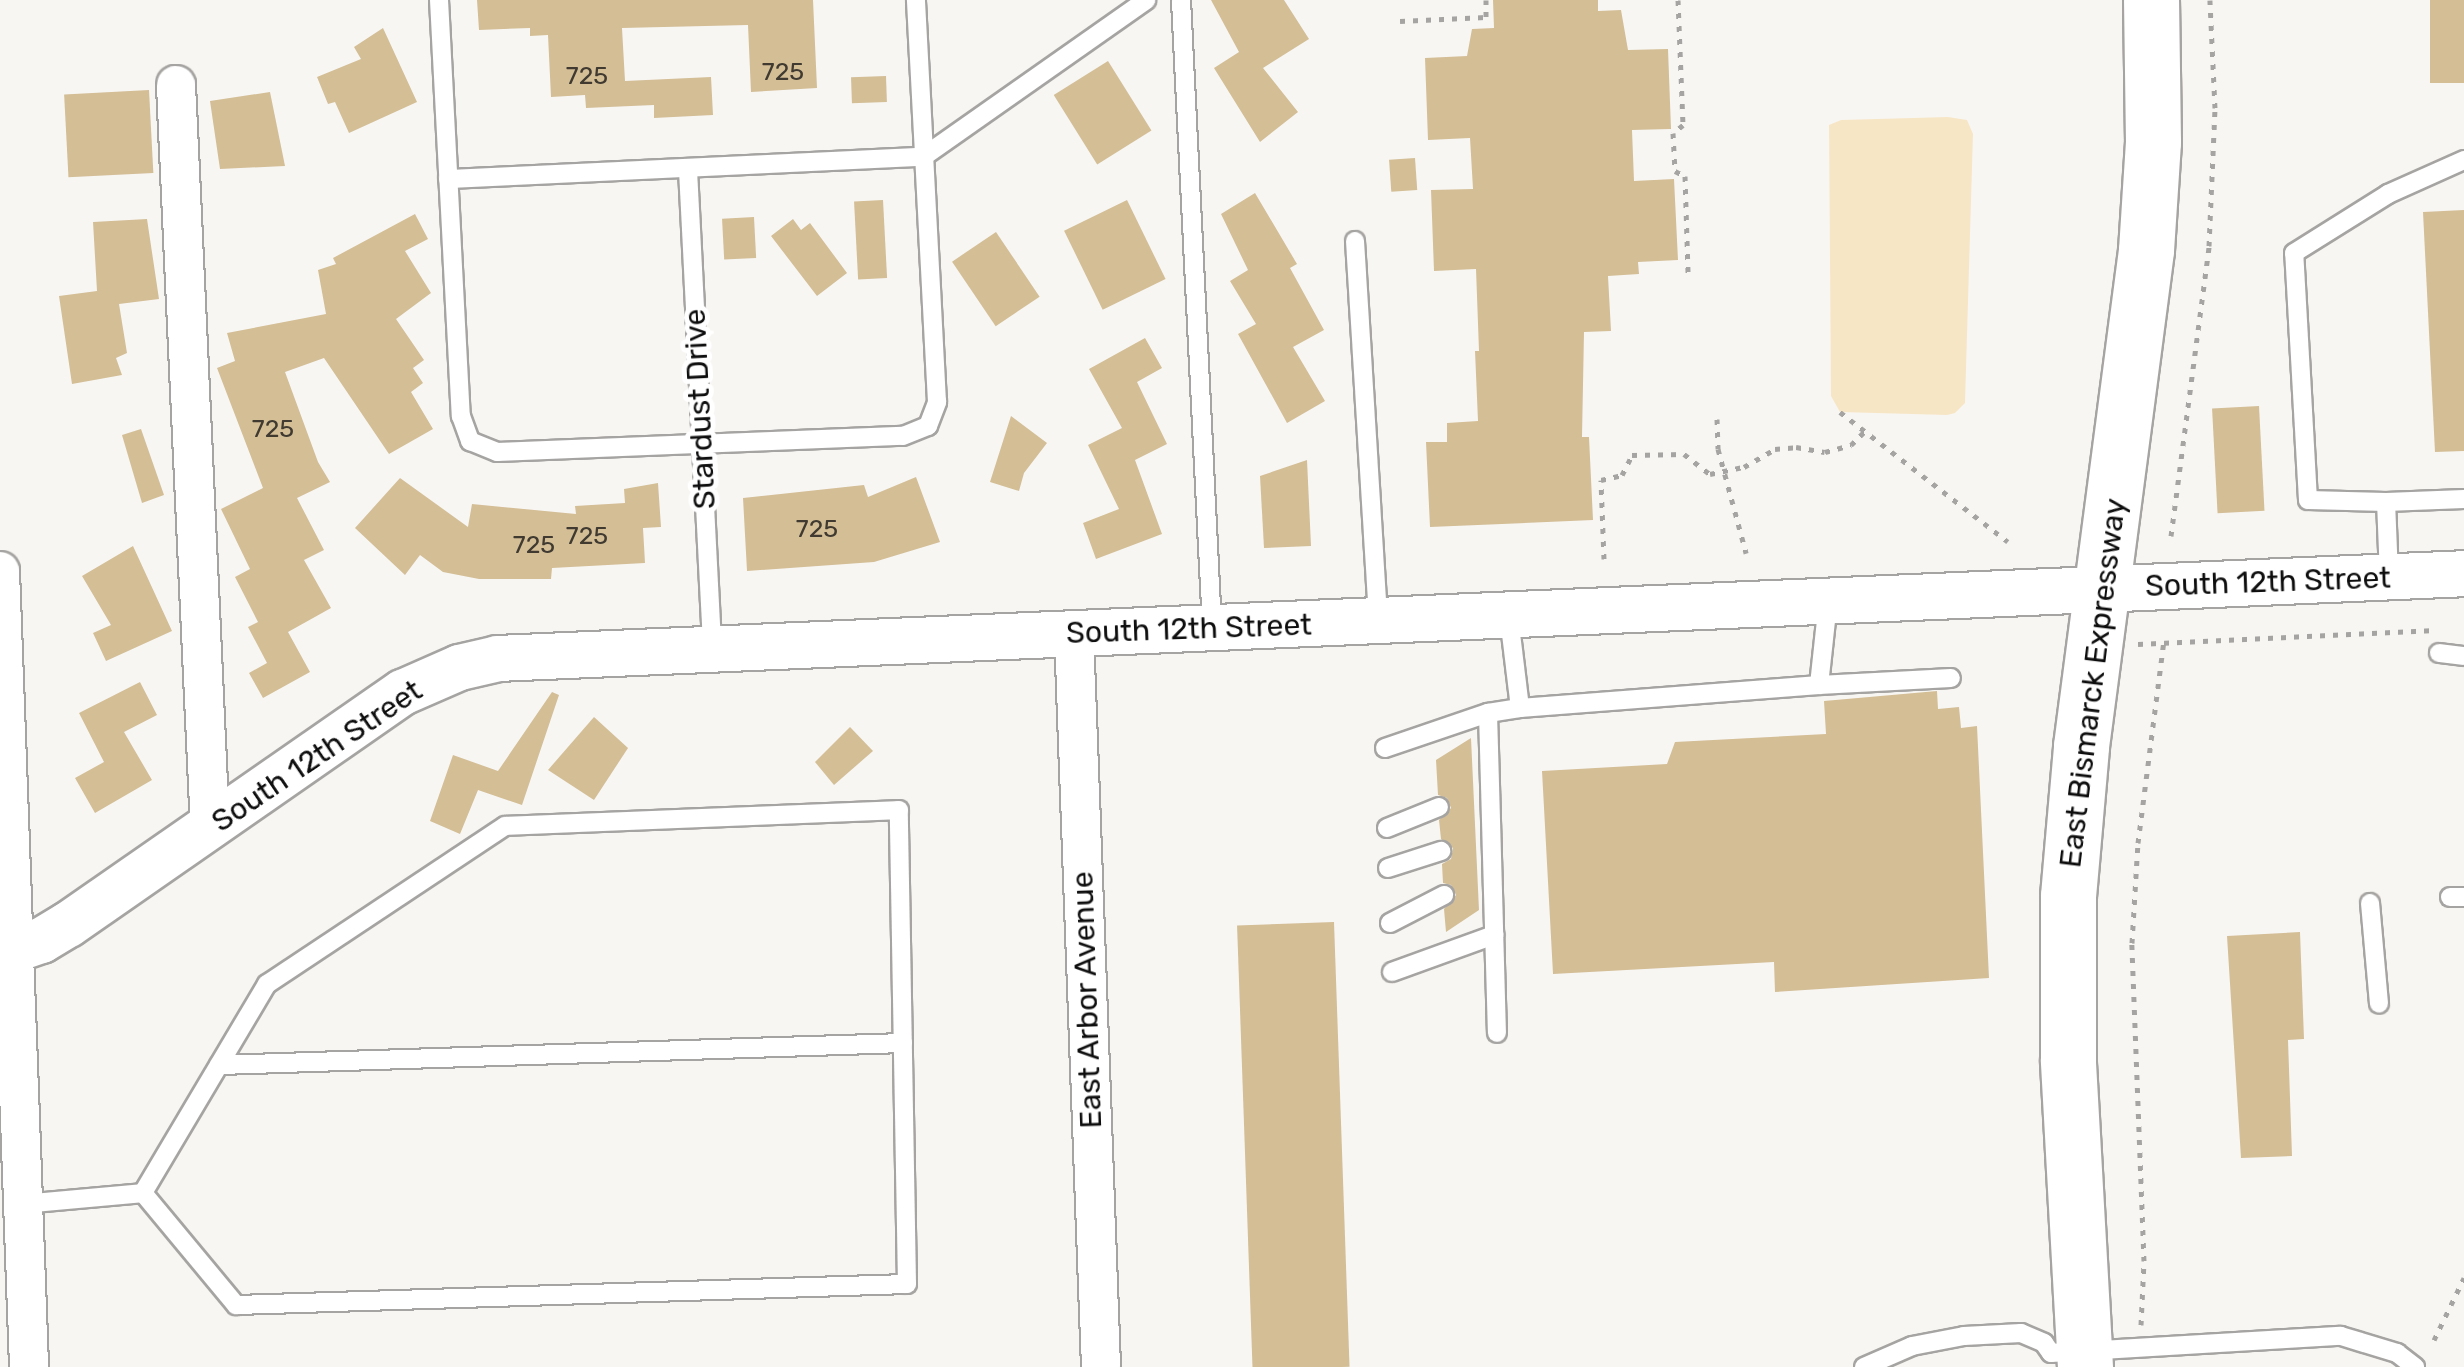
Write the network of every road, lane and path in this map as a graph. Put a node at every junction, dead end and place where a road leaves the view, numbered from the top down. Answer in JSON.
{"nodes":[{"id":1,"x":439,"y":0,"type":"edge"},
{"id":2,"x":916,"y":0,"type":"edge"},
{"id":3,"x":1146,"y":0,"type":"edge"},
{"id":4,"x":1181,"y":0,"type":"edge"},
{"id":5,"x":1486,"y":0,"type":"edge"},
{"id":6,"x":1678,"y":0,"type":"edge"},
{"id":7,"x":2150,"y":0,"type":"edge"},
{"id":8,"x":2210,"y":0,"type":"edge"},
{"id":9,"x":1400,"y":22,"type":"dead end"},
{"id":10,"x":176,"y":85,"type":"dead end"},
{"id":11,"x":923,"y":157,"type":"junction"},
{"id":12,"x":2464,"y":160,"type":"edge"},
{"id":13,"x":688,"y":170,"type":"junction"},
{"id":14,"x":448,"y":180,"type":"junction"},
{"id":15,"x":1356,"y":240,"type":"dead end"},
{"id":16,"x":1688,"y":273,"type":"dead end"},
{"id":17,"x":1840,"y":412,"type":"dead end"},
{"id":18,"x":1716,"y":419,"type":"dead end"},
{"id":19,"x":1865,"y":432,"type":"junction"},
{"id":20,"x":702,"y":442,"type":"junction"},
{"id":21,"x":1724,"y":472,"type":"junction"},
{"id":22,"x":2464,"y":499,"type":"edge"},
{"id":23,"x":2386,"y":502,"type":"junction"},
{"id":24,"x":2171,"y":536,"type":"dead end"},
{"id":25,"x":2008,"y":542,"type":"dead end"},
{"id":26,"x":1746,"y":553,"type":"dead end"},
{"id":27,"x":1604,"y":559,"type":"dead end"},
{"id":28,"x":0,"y":571,"type":"edge"},
{"id":29,"x":2464,"y":573,"type":"edge"},
{"id":30,"x":2389,"y":576,"type":"junction"},
{"id":31,"x":2103,"y":589,"type":"junction"},
{"id":32,"x":1828,"y":601,"type":"junction"},
{"id":33,"x":1509,"y":615,"type":"junction"},
{"id":34,"x":1378,"y":621,"type":"junction"},
{"id":35,"x":1212,"y":628,"type":"junction"},
{"id":36,"x":2438,"y":630,"type":"dead end"},
{"id":37,"x":1074,"y":634,"type":"junction"},
{"id":38,"x":2164,"y":641,"type":"junction"},
{"id":39,"x":2138,"y":644,"type":"dead end"},
{"id":40,"x":712,"y":648,"type":"junction"},
{"id":41,"x":2440,"y":653,"type":"dead end"},
{"id":42,"x":2464,"y":656,"type":"edge"},
{"id":43,"x":1951,"y":678,"type":"dead end"},
{"id":44,"x":1820,"y":685,"type":"junction"},
{"id":45,"x":1520,"y":708,"type":"junction"},
{"id":46,"x":1488,"y":713,"type":"junction"},
{"id":47,"x":1385,"y":748,"type":"dead end"},
{"id":48,"x":1438,"y":807,"type":"dead end"},
{"id":49,"x":1387,"y":828,"type":"dead end"},
{"id":50,"x":210,"y":829,"type":"junction"},
{"id":51,"x":1442,"y":851,"type":"dead end"},
{"id":52,"x":1388,"y":868,"type":"dead end"},
{"id":53,"x":1444,"y":895,"type":"dead end"},
{"id":54,"x":2370,"y":903,"type":"dead end"},
{"id":55,"x":1390,"y":923,"type":"dead end"},
{"id":56,"x":1494,"y":936,"type":"junction"},
{"id":57,"x":7,"y":952,"type":"edge"},
{"id":58,"x":1392,"y":972,"type":"dead end"},
{"id":59,"x":2379,"y":1004,"type":"dead end"},
{"id":60,"x":1497,"y":1034,"type":"dead end"},
{"id":61,"x":903,"y":1043,"type":"junction"},
{"id":62,"x":219,"y":1065,"type":"junction"},
{"id":63,"x":143,"y":1194,"type":"junction"},
{"id":64,"x":23,"y":1204,"type":"junction"},
{"id":65,"x":2464,"y":1278,"type":"edge"},
{"id":66,"x":2140,"y":1298,"type":"dead end"},
{"id":67,"x":2434,"y":1340,"type":"dead end"},
{"id":68,"x":2065,"y":1360,"type":"edge"},
{"id":69,"x":28,"y":1367,"type":"edge"},
{"id":70,"x":1100,"y":1367,"type":"edge"},
{"id":71,"x":1864,"y":1367,"type":"edge"},
{"id":72,"x":2415,"y":1367,"type":"edge"}],
"edges":[{"from":1,"to":14,"type":"lane"},
{"from":2,"to":11,"type":"lane"},
{"from":3,"to":11,"type":"lane"},
{"from":4,"to":35,"type":"lane"},
{"from":5,"to":9,"type":"path"},
{"from":6,"to":16,"type":"path"},
{"from":7,"to":31,"type":"main road","name":"East Bismarck Expressway"},
{"from":8,"to":24,"type":"path"},
{"from":10,"to":50,"type":"street"},
{"from":11,"to":13,"type":"lane"},
{"from":11,"to":20,"type":"lane"},
{"from":12,"to":23,"type":"lane"},
{"from":13,"to":14,"type":"lane"},
{"from":13,"to":20,"type":"lane","name":"Stardust Drive"},
{"from":14,"to":20,"type":"lane"},
{"from":15,"to":34,"type":"lane"},
{"from":17,"to":19,"type":"path"},
{"from":18,"to":21,"type":"path"},
{"from":19,"to":21,"type":"path"},
{"from":19,"to":25,"type":"path"},
{"from":20,"to":40,"type":"lane","name":"Stardust Drive"},
{"from":21,"to":26,"type":"path"},
{"from":21,"to":27,"type":"path"},
{"from":22,"to":23,"type":"lane"},
{"from":23,"to":30,"type":"lane"},
{"from":28,"to":57,"type":"street"},
{"from":29,"to":30,"type":"street","name":"South 12th Street"},
{"from":30,"to":31,"type":"street","name":"South 12th Street"},
{"from":31,"to":32,"type":"street","name":"South 12th Street"},
{"from":31,"to":68,"type":"main road","name":"East Bismarck Expressway"},
{"from":32,"to":33,"type":"street","name":"South 12th Street"},
{"from":32,"to":44,"type":"lane"},
{"from":33,"to":34,"type":"street","name":"South 12th Street"},
{"from":33,"to":45,"type":"lane"},
{"from":34,"to":35,"type":"street","name":"South 12th Street"},
{"from":35,"to":37,"type":"street","name":"South 12th Street"},
{"from":36,"to":38,"type":"path"},
{"from":37,"to":40,"type":"street","name":"South 12th Street"},
{"from":37,"to":70,"type":"street","name":"East Arbor Avenue"},
{"from":38,"to":39,"type":"path"},
{"from":38,"to":66,"type":"path"},
{"from":40,"to":50,"type":"street","name":"South 12th Street"},
{"from":41,"to":42,"type":"lane"},
{"from":43,"to":44,"type":"lane"},
{"from":44,"to":45,"type":"lane"},
{"from":45,"to":46,"type":"lane"},
{"from":46,"to":47,"type":"lane"},
{"from":46,"to":56,"type":"lane"},
{"from":48,"to":49,"type":"lane"},
{"from":50,"to":57,"type":"street","name":"South 12th Street"},
{"from":51,"to":52,"type":"lane"},
{"from":53,"to":55,"type":"lane"},
{"from":54,"to":59,"type":"lane"},
{"from":56,"to":58,"type":"lane"},
{"from":56,"to":60,"type":"lane"},
{"from":57,"to":64,"type":"street"},
{"from":61,"to":62,"type":"lane"},
{"from":61,"to":62,"type":"lane"},
{"from":61,"to":63,"type":"lane"},
{"from":62,"to":63,"type":"lane"},
{"from":63,"to":64,"type":"lane"},
{"from":64,"to":69,"type":"street"},
{"from":65,"to":67,"type":"path"},
{"from":68,"to":71,"type":"lane"},
{"from":68,"to":72,"type":"lane"}]}
